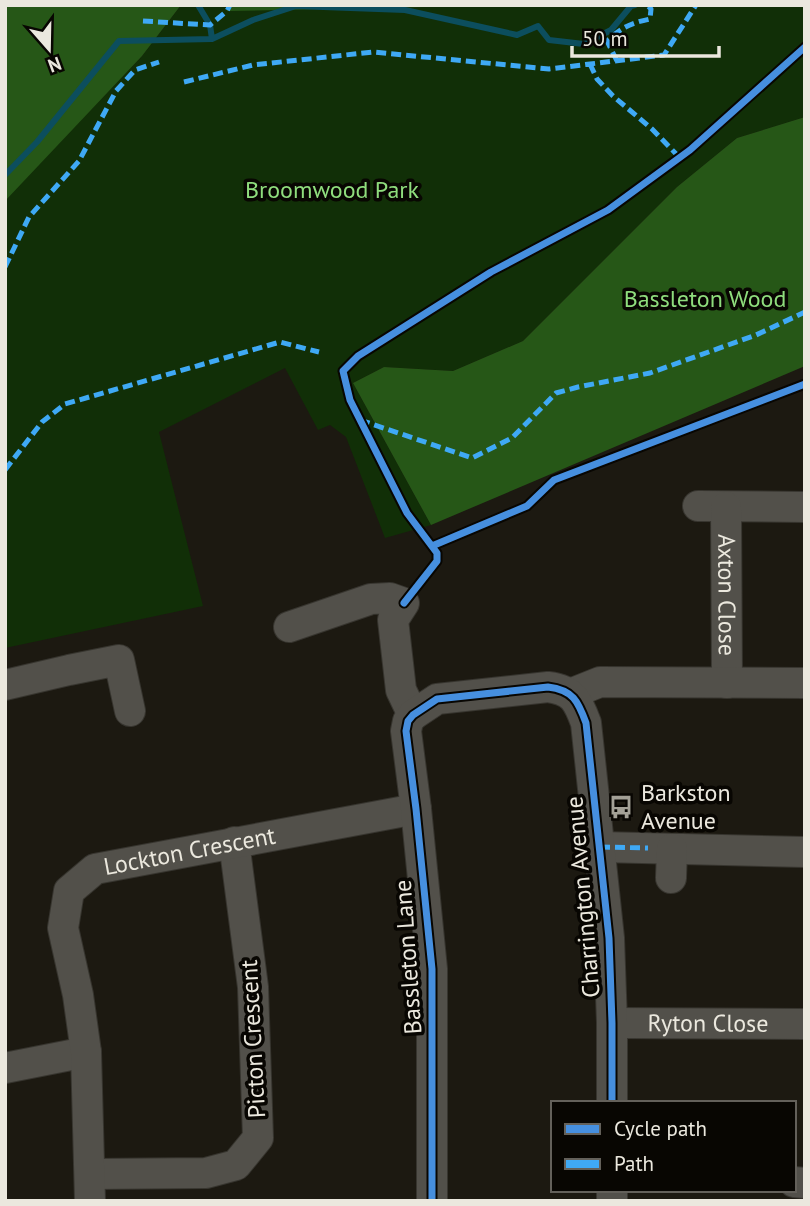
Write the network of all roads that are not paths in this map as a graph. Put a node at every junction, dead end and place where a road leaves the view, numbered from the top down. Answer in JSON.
{"nodes":[{"id":1,"x":805,"y":507,"type":"edge"},
{"id":2,"x":289,"y":627,"type":"dead end"},
{"id":3,"x":727,"y":683,"type":"junction"},
{"id":4,"x":805,"y":683,"type":"edge"},
{"id":5,"x":5,"y":685,"type":"edge"},
{"id":6,"x":570,"y":694,"type":"junction"},
{"id":7,"x":130,"y":711,"type":"dead end"},
{"id":8,"x":414,"y":715,"type":"junction"},
{"id":9,"x":416,"y":808,"type":"junction"},
{"id":10,"x":234,"y":842,"type":"junction"},
{"id":11,"x":600,"y":847,"type":"junction"},
{"id":12,"x":805,"y":852,"type":"edge"},
{"id":13,"x":612,"y":1023,"type":"junction"},
{"id":14,"x":805,"y":1024,"type":"edge"},
{"id":15,"x":86,"y":1052,"type":"junction"},
{"id":16,"x":5,"y":1068,"type":"edge"},
{"id":17,"x":612,"y":1101,"type":"edge"},
{"id":18,"x":90,"y":1187,"type":"edge"},
{"id":19,"x":432,"y":1201,"type":"edge"}],
"edges":[{"from":1,"to":3,"type":"street","name":"Axton Close"},
{"from":2,"to":8,"type":"street"},
{"from":3,"to":4,"type":"street"},
{"from":3,"to":6,"type":"street"},
{"from":5,"to":7,"type":"street"},
{"from":6,"to":8,"type":"street"},
{"from":6,"to":11,"type":"street","name":"Charrington Avenue"},
{"from":8,"to":9,"type":"street","name":"Bassleton Lane"},
{"from":9,"to":10,"type":"street","name":"Lockton Crescent"},
{"from":9,"to":19,"type":"street","name":"Bassleton Lane"},
{"from":10,"to":15,"type":"street","name":"Lockton Crescent"},
{"from":10,"to":18,"type":"street","name":"Picton Crescent"},
{"from":11,"to":12,"type":"street"},
{"from":11,"to":13,"type":"street","name":"Charrington Avenue"},
{"from":13,"to":14,"type":"street","name":"Ryton Close"},
{"from":13,"to":17,"type":"street","name":"Charrington Avenue"},
{"from":15,"to":16,"type":"street"},
{"from":15,"to":18,"type":"street","name":"Lockton Crescent"}]}
